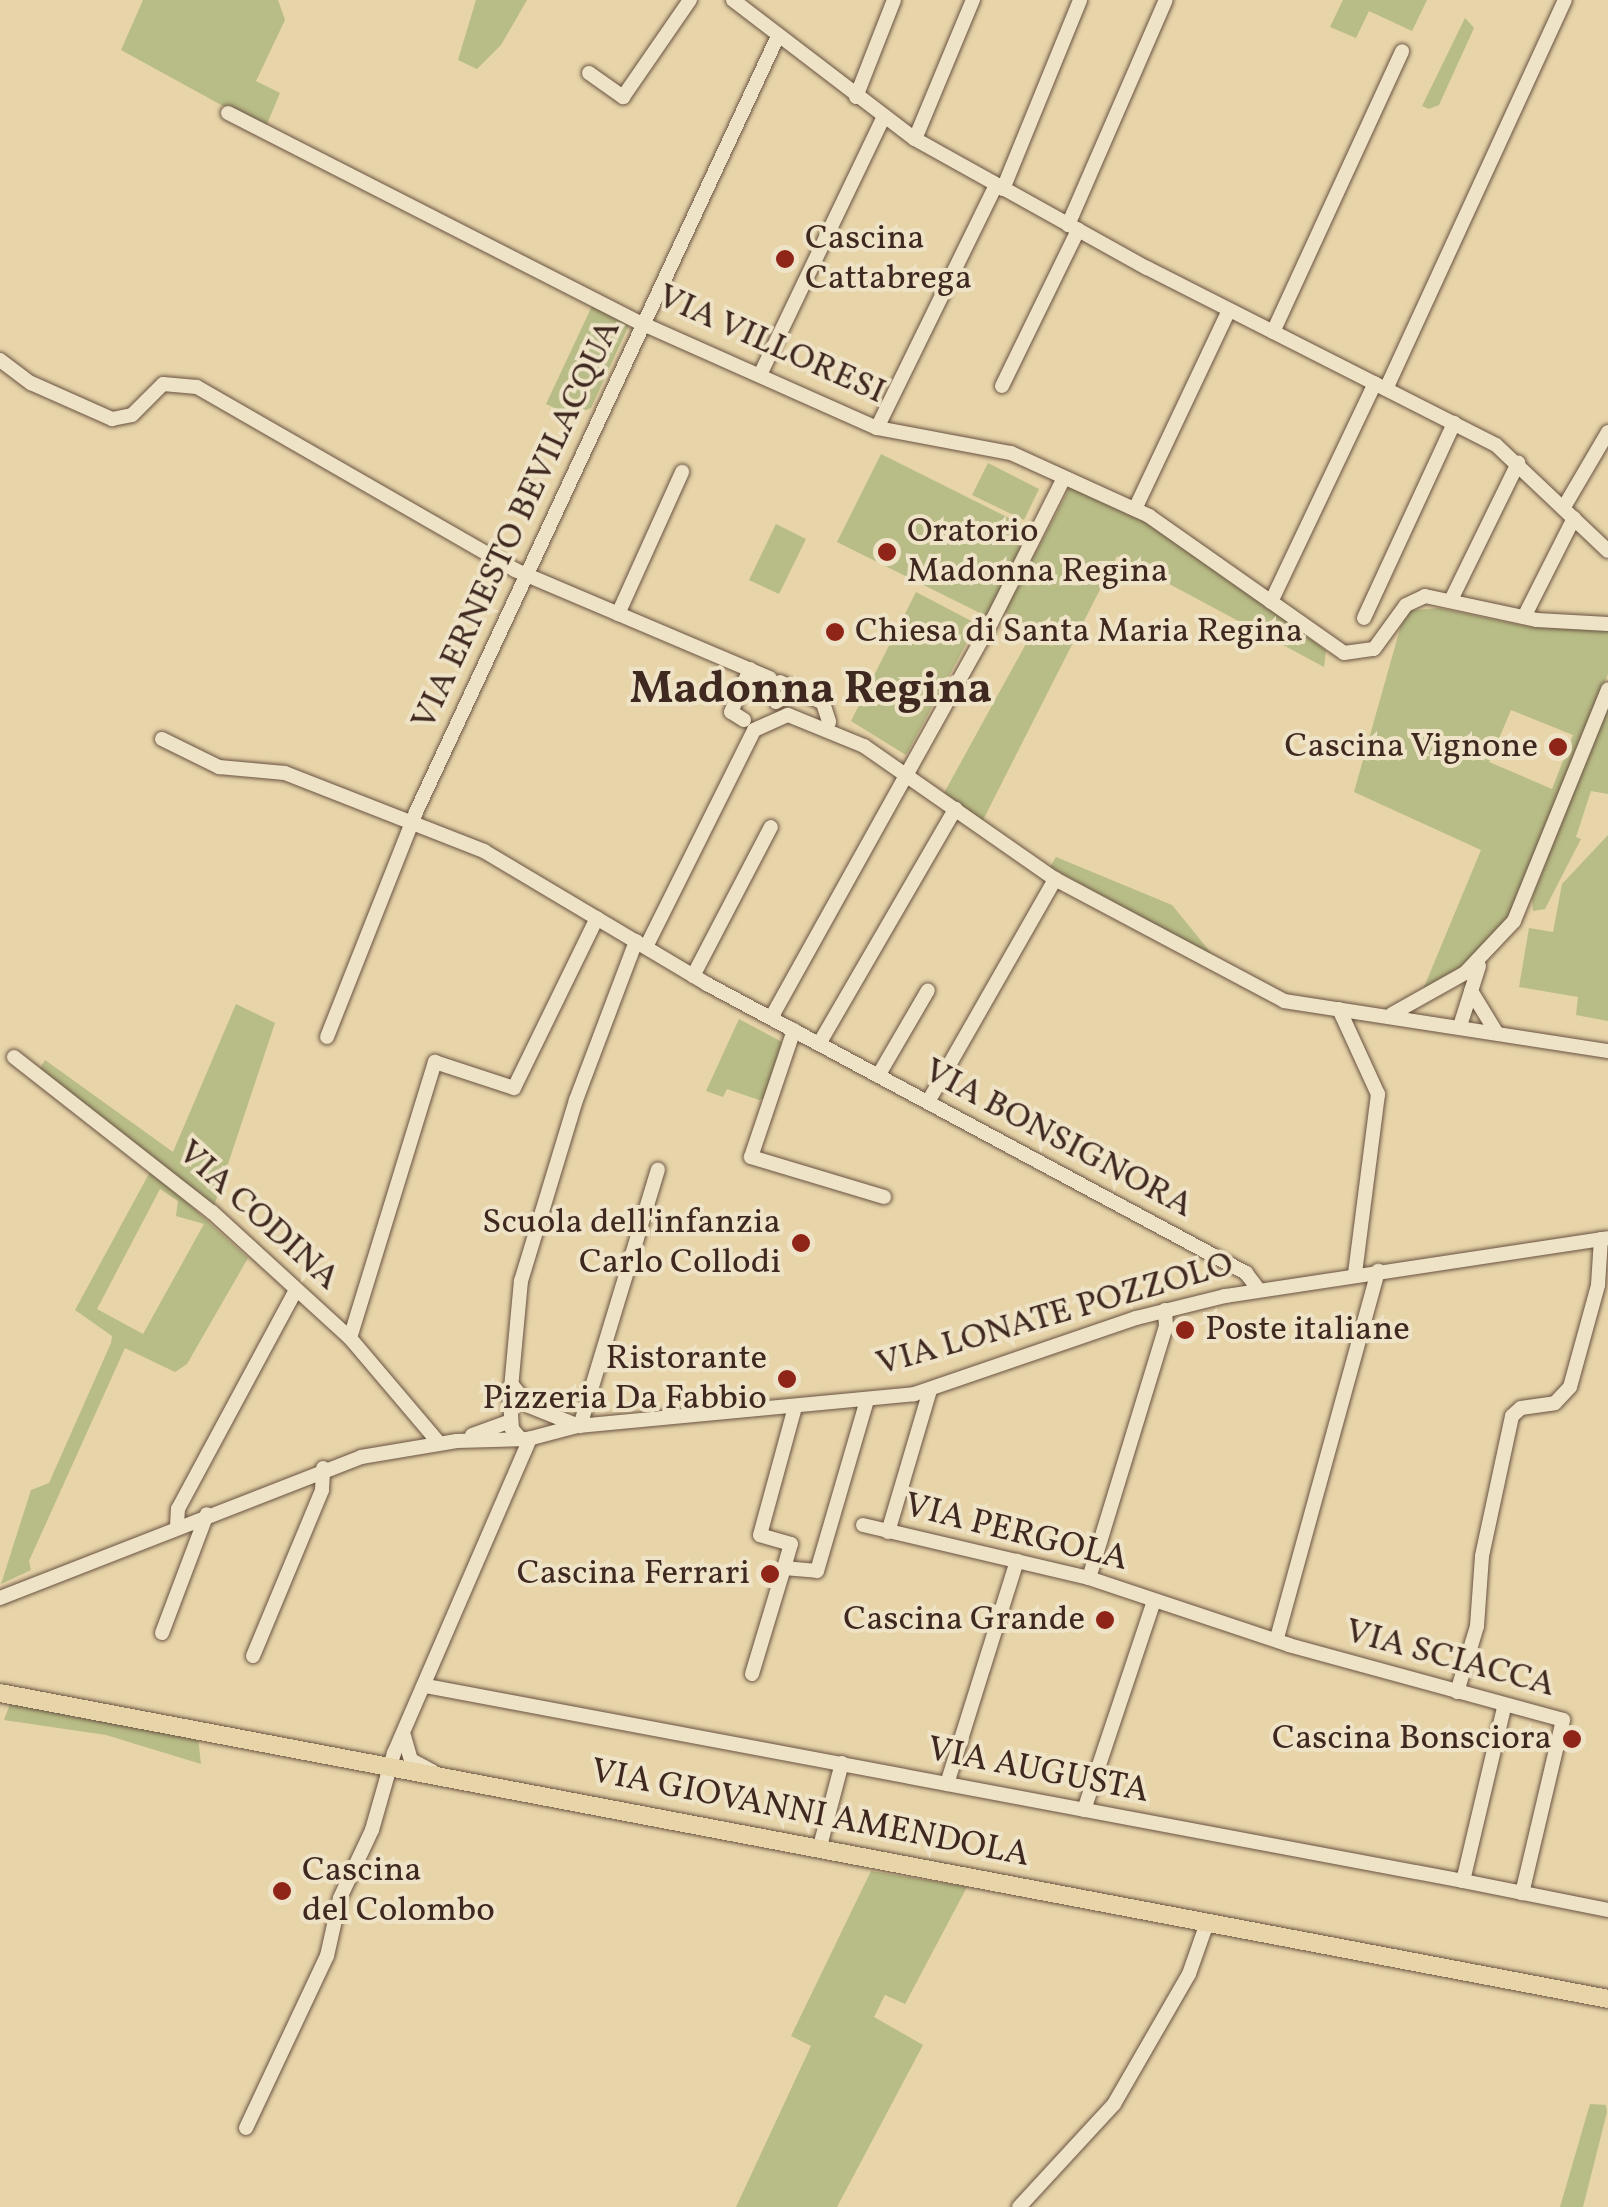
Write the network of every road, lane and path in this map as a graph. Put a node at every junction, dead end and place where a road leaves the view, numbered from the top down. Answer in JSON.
{"nodes":[{"id":1,"x":690,"y":0,"type":"edge"},
{"id":2,"x":894,"y":0,"type":"edge"},
{"id":3,"x":973,"y":0,"type":"edge"},
{"id":4,"x":1080,"y":0,"type":"edge"},
{"id":5,"x":1166,"y":0,"type":"edge"},
{"id":6,"x":1566,"y":0,"type":"edge"},
{"id":7,"x":737,"y":2,"type":"edge"},
{"id":8,"x":778,"y":36,"type":"junction"},
{"id":9,"x":1402,"y":52,"type":"dead end"},
{"id":10,"x":588,"y":73,"type":"dead end"},
{"id":11,"x":856,"y":96,"type":"junction"},
{"id":12,"x":228,"y":113,"type":"dead end"},
{"id":13,"x":883,"y":118,"type":"junction"},
{"id":14,"x":915,"y":140,"type":"junction"},
{"id":15,"x":1000,"y":187,"type":"junction"},
{"id":16,"x":1073,"y":228,"type":"junction"},
{"id":17,"x":1229,"y":310,"type":"junction"},
{"id":18,"x":643,"y":324,"type":"junction"},
{"id":19,"x":1274,"y":332,"type":"junction"},
{"id":20,"x":0,"y":360,"type":"edge"},
{"id":21,"x":760,"y":375,"type":"junction"},
{"id":22,"x":1002,"y":386,"type":"dead end"},
{"id":23,"x":1381,"y":386,"type":"junction"},
{"id":24,"x":1454,"y":423,"type":"junction"},
{"id":25,"x":877,"y":428,"type":"junction"},
{"id":26,"x":1608,"y":432,"type":"edge"},
{"id":27,"x":1518,"y":463,"type":"junction"},
{"id":28,"x":682,"y":472,"type":"dead end"},
{"id":29,"x":1064,"y":478,"type":"junction"},
{"id":30,"x":1135,"y":510,"type":"junction"},
{"id":31,"x":1569,"y":512,"type":"junction"},
{"id":32,"x":1608,"y":551,"type":"edge"},
{"id":33,"x":528,"y":575,"type":"junction"},
{"id":34,"x":1451,"y":600,"type":"junction"},
{"id":35,"x":1271,"y":602,"type":"junction"},
{"id":36,"x":618,"y":614,"type":"junction"},
{"id":37,"x":1524,"y":617,"type":"junction"},
{"id":38,"x":1364,"y":618,"type":"dead end"},
{"id":39,"x":1608,"y":624,"type":"edge"},
{"id":40,"x":743,"y":666,"type":"junction"},
{"id":41,"x":1608,"y":689,"type":"edge"},
{"id":42,"x":798,"y":690,"type":"junction"},
{"id":43,"x":776,"y":702,"type":"dead end"},
{"id":44,"x":744,"y":720,"type":"dead end"},
{"id":45,"x":829,"y":722,"type":"dead end"},
{"id":46,"x":162,"y":739,"type":"dead end"},
{"id":47,"x":905,"y":772,"type":"junction"},
{"id":48,"x":955,"y":809,"type":"junction"},
{"id":49,"x":412,"y":822,"type":"junction"},
{"id":50,"x":771,"y":826,"type":"dead end"},
{"id":51,"x":1056,"y":879,"type":"junction"},
{"id":52,"x":596,"y":918,"type":"junction"},
{"id":53,"x":641,"y":944,"type":"junction"},
{"id":54,"x":1482,"y":960,"type":"junction"},
{"id":55,"x":693,"y":976,"type":"junction"},
{"id":56,"x":1470,"y":988,"type":"junction"},
{"id":57,"x":928,"y":990,"type":"dead end"},
{"id":58,"x":1339,"y":1009,"type":"junction"},
{"id":59,"x":1392,"y":1014,"type":"junction"},
{"id":60,"x":771,"y":1018,"type":"junction"},
{"id":61,"x":1460,"y":1026,"type":"junction"},
{"id":62,"x":794,"y":1030,"type":"junction"},
{"id":63,"x":1496,"y":1032,"type":"junction"},
{"id":64,"x":327,"y":1037,"type":"dead end"},
{"id":65,"x":819,"y":1044,"type":"junction"},
{"id":66,"x":1608,"y":1051,"type":"edge"},
{"id":67,"x":14,"y":1057,"type":"dead end"},
{"id":68,"x":878,"y":1076,"type":"junction"},
{"id":69,"x":928,"y":1102,"type":"junction"},
{"id":70,"x":658,"y":1170,"type":"dead end"},
{"id":71,"x":884,"y":1197,"type":"dead end"},
{"id":72,"x":1605,"y":1239,"type":"edge"},
{"id":73,"x":1378,"y":1271,"type":"junction"},
{"id":74,"x":1356,"y":1274,"type":"junction"},
{"id":75,"x":1258,"y":1289,"type":"junction"},
{"id":76,"x":296,"y":1290,"type":"junction"},
{"id":77,"x":1164,"y":1310,"type":"junction"},
{"id":78,"x":350,"y":1338,"type":"junction"},
{"id":79,"x":512,"y":1385,"type":"junction"},
{"id":80,"x":930,"y":1390,"type":"junction"},
{"id":81,"x":867,"y":1400,"type":"junction"},
{"id":82,"x":795,"y":1407,"type":"junction"},
{"id":83,"x":533,"y":1408,"type":"junction"},
{"id":84,"x":511,"y":1420,"type":"junction"},
{"id":85,"x":578,"y":1426,"type":"junction"},
{"id":86,"x":530,"y":1436,"type":"junction"},
{"id":87,"x":457,"y":1440,"type":"junction"},
{"id":88,"x":440,"y":1443,"type":"junction"},
{"id":89,"x":324,"y":1468,"type":"junction"},
{"id":90,"x":207,"y":1514,"type":"junction"},
{"id":91,"x":863,"y":1525,"type":"dead end"},
{"id":92,"x":178,"y":1526,"type":"junction"},
{"id":93,"x":888,"y":1532,"type":"junction"},
{"id":94,"x":1017,"y":1561,"type":"junction"},
{"id":95,"x":784,"y":1568,"type":"junction"},
{"id":96,"x":1089,"y":1578,"type":"junction"},
{"id":97,"x":0,"y":1598,"type":"edge"},
{"id":98,"x":1154,"y":1601,"type":"junction"},
{"id":99,"x":162,"y":1633,"type":"dead end"},
{"id":100,"x":1277,"y":1638,"type":"junction"},
{"id":101,"x":253,"y":1656,"type":"dead end"},
{"id":102,"x":752,"y":1674,"type":"dead end"},
{"id":103,"x":426,"y":1686,"type":"junction"},
{"id":104,"x":1457,"y":1692,"type":"junction"},
{"id":105,"x":0,"y":1693,"type":"edge"},
{"id":106,"x":1504,"y":1707,"type":"junction"},
{"id":107,"x":404,"y":1736,"type":"junction"},
{"id":108,"x":842,"y":1764,"type":"junction"},
{"id":109,"x":389,"y":1768,"type":"junction"},
{"id":110,"x":464,"y":1782,"type":"junction"},
{"id":111,"x":948,"y":1784,"type":"junction"},
{"id":112,"x":1084,"y":1810,"type":"junction"},
{"id":113,"x":819,"y":1850,"type":"junction"},
{"id":114,"x":1463,"y":1881,"type":"junction"},
{"id":115,"x":1522,"y":1892,"type":"junction"},
{"id":116,"x":1608,"y":1910,"type":"edge"},
{"id":117,"x":1207,"y":1923,"type":"junction"},
{"id":118,"x":1608,"y":1999,"type":"edge"},
{"id":119,"x":246,"y":2128,"type":"dead end"},
{"id":120,"x":1018,"y":2207,"type":"edge"}],
"edges":[{"from":1,"to":10,"type":"street"},
{"from":2,"to":11,"type":"street"},
{"from":3,"to":14,"type":"street"},
{"from":4,"to":15,"type":"street"},
{"from":5,"to":16,"type":"street"},
{"from":6,"to":23,"type":"street"},
{"from":7,"to":8,"type":"street"},
{"from":8,"to":11,"type":"street"},
{"from":8,"to":18,"type":"street","name":"VIA ERNESTO BEVILACQUA"},
{"from":9,"to":19,"type":"street"},
{"from":11,"to":13,"type":"street"},
{"from":12,"to":18,"type":"street","name":"VIA VILLORESI"},
{"from":13,"to":14,"type":"street"},
{"from":13,"to":21,"type":"street"},
{"from":14,"to":15,"type":"street"},
{"from":15,"to":16,"type":"street"},
{"from":15,"to":25,"type":"street"},
{"from":16,"to":17,"type":"street"},
{"from":16,"to":22,"type":"street"},
{"from":17,"to":19,"type":"street"},
{"from":17,"to":30,"type":"street"},
{"from":18,"to":21,"type":"street","name":"VIA VILLORESI"},
{"from":18,"to":33,"type":"street","name":"VIA ERNESTO BEVILACQUA"},
{"from":19,"to":23,"type":"street"},
{"from":20,"to":33,"type":"street"},
{"from":21,"to":25,"type":"street","name":"VIA VILLORESI"},
{"from":23,"to":24,"type":"street"},
{"from":23,"to":35,"type":"street"},
{"from":24,"to":27,"type":"street"},
{"from":24,"to":38,"type":"street"},
{"from":25,"to":29,"type":"street","name":"VIA VILLORESI"},
{"from":26,"to":31,"type":"street"},
{"from":27,"to":31,"type":"street"},
{"from":27,"to":34,"type":"street"},
{"from":28,"to":36,"type":"street"},
{"from":29,"to":30,"type":"street","name":"VIA VILLORESI"},
{"from":29,"to":47,"type":"street"},
{"from":30,"to":35,"type":"street","name":"VIA VILLORESI"},
{"from":31,"to":32,"type":"street"},
{"from":31,"to":37,"type":"street"},
{"from":33,"to":36,"type":"street"},
{"from":33,"to":49,"type":"street","name":"VIA ERNESTO BEVILACQUA"},
{"from":34,"to":35,"type":"street","name":"VIA VILLORESI"},
{"from":34,"to":37,"type":"street","name":"VIA VILLORESI"},
{"from":36,"to":40,"type":"street"},
{"from":37,"to":39,"type":"street","name":"VIA VILLORESI"},
{"from":40,"to":42,"type":"street"},
{"from":40,"to":44,"type":"street"},
{"from":41,"to":54,"type":"street"},
{"from":42,"to":43,"type":"street"},
{"from":42,"to":45,"type":"street"},
{"from":46,"to":49,"type":"street","name":"VIA BONSIGNORA"},
{"from":47,"to":48,"type":"street"},
{"from":47,"to":53,"type":"street"},
{"from":47,"to":60,"type":"street"},
{"from":48,"to":51,"type":"street"},
{"from":48,"to":65,"type":"street"},
{"from":49,"to":52,"type":"street","name":"VIA BONSIGNORA"},
{"from":49,"to":64,"type":"street"},
{"from":50,"to":55,"type":"street"},
{"from":51,"to":58,"type":"street"},
{"from":51,"to":69,"type":"street"},
{"from":52,"to":53,"type":"street","name":"VIA BONSIGNORA"},
{"from":52,"to":78,"type":"street"},
{"from":53,"to":55,"type":"street","name":"VIA BONSIGNORA"},
{"from":53,"to":79,"type":"street"},
{"from":54,"to":56,"type":"street"},
{"from":54,"to":59,"type":"street"},
{"from":55,"to":60,"type":"street","name":"VIA BONSIGNORA"},
{"from":56,"to":61,"type":"street"},
{"from":56,"to":63,"type":"street"},
{"from":57,"to":68,"type":"street","name":"VIA BONSIGNORA"},
{"from":58,"to":59,"type":"street"},
{"from":58,"to":74,"type":"street"},
{"from":59,"to":61,"type":"street"},
{"from":60,"to":62,"type":"street","name":"VIA BONSIGNORA"},
{"from":61,"to":63,"type":"street"},
{"from":62,"to":65,"type":"street","name":"VIA BONSIGNORA"},
{"from":62,"to":71,"type":"street"},
{"from":63,"to":66,"type":"street"},
{"from":65,"to":68,"type":"street","name":"VIA BONSIGNORA"},
{"from":67,"to":76,"type":"street","name":"VIA CODINA"},
{"from":68,"to":69,"type":"street","name":"VIA BONSIGNORA"},
{"from":69,"to":75,"type":"street","name":"VIA BONSIGNORA"},
{"from":70,"to":85,"type":"street"},
{"from":72,"to":73,"type":"street","name":"VIA LONATE POZZOLO"},
{"from":72,"to":104,"type":"street"},
{"from":73,"to":74,"type":"street","name":"VIA LONATE POZZOLO"},
{"from":73,"to":100,"type":"street"},
{"from":74,"to":75,"type":"street","name":"VIA LONATE POZZOLO"},
{"from":75,"to":77,"type":"street","name":"VIA LONATE POZZOLO"},
{"from":76,"to":78,"type":"street","name":"VIA CODINA"},
{"from":76,"to":92,"type":"street"},
{"from":77,"to":80,"type":"street","name":"VIA LONATE POZZOLO"},
{"from":77,"to":96,"type":"street"},
{"from":78,"to":88,"type":"street","name":"VIA CODINA"},
{"from":79,"to":83,"type":"street"},
{"from":79,"to":84,"type":"street"},
{"from":80,"to":81,"type":"street","name":"VIA LONATE POZZOLO"},
{"from":80,"to":93,"type":"street"},
{"from":81,"to":82,"type":"street","name":"VIA LONATE POZZOLO"},
{"from":81,"to":95,"type":"street"},
{"from":82,"to":85,"type":"street","name":"VIA LONATE POZZOLO"},
{"from":82,"to":95,"type":"street"},
{"from":83,"to":84,"type":"street"},
{"from":83,"to":85,"type":"street"},
{"from":83,"to":86,"type":"street"},
{"from":84,"to":86,"type":"street"},
{"from":84,"to":87,"type":"street"},
{"from":85,"to":86,"type":"street","name":"VIA LONATE POZZOLO"},
{"from":86,"to":87,"type":"street","name":"VIA LONATE POZZOLO"},
{"from":86,"to":103,"type":"street"},
{"from":87,"to":88,"type":"street"},
{"from":88,"to":89,"type":"street"},
{"from":89,"to":90,"type":"street"},
{"from":89,"to":101,"type":"street"},
{"from":90,"to":92,"type":"street"},
{"from":90,"to":99,"type":"street"},
{"from":91,"to":93,"type":"street","name":"VIA PERGOLA"},
{"from":92,"to":97,"type":"street"},
{"from":93,"to":94,"type":"street","name":"VIA PERGOLA"},
{"from":94,"to":96,"type":"street","name":"VIA PERGOLA"},
{"from":94,"to":111,"type":"street"},
{"from":95,"to":102,"type":"street"},
{"from":96,"to":98,"type":"street","name":"VIA PERGOLA"},
{"from":98,"to":100,"type":"street","name":"VIA SCIACCA"},
{"from":98,"to":112,"type":"street"},
{"from":100,"to":104,"type":"street","name":"VIA SCIACCA"},
{"from":103,"to":107,"type":"street"},
{"from":103,"to":108,"type":"street","name":"VIA AUGUSTA"},
{"from":104,"to":106,"type":"street","name":"VIA SCIACCA"},
{"from":105,"to":109,"type":"main road","name":"VIA GIOVANNI AMENDOLA"},
{"from":106,"to":114,"type":"street"},
{"from":106,"to":115,"type":"street","name":"VIA SCIACCA"},
{"from":107,"to":109,"type":"street"},
{"from":107,"to":110,"type":"street"},
{"from":108,"to":111,"type":"street","name":"VIA AUGUSTA"},
{"from":108,"to":113,"type":"street"},
{"from":109,"to":110,"type":"main road","name":"VIA GIOVANNI AMENDOLA"},
{"from":109,"to":119,"type":"street"},
{"from":110,"to":113,"type":"main road","name":"VIA GIOVANNI AMENDOLA"},
{"from":111,"to":112,"type":"street","name":"VIA AUGUSTA"},
{"from":112,"to":114,"type":"street","name":"VIA AUGUSTA"},
{"from":113,"to":117,"type":"main road","name":"VIA GIOVANNI AMENDOLA"},
{"from":114,"to":115,"type":"street","name":"VIA AUGUSTA"},
{"from":115,"to":116,"type":"street","name":"VIA AUGUSTA"},
{"from":117,"to":118,"type":"main road","name":"VIA GIOVANNI AMENDOLA"},
{"from":117,"to":120,"type":"street"}]}
